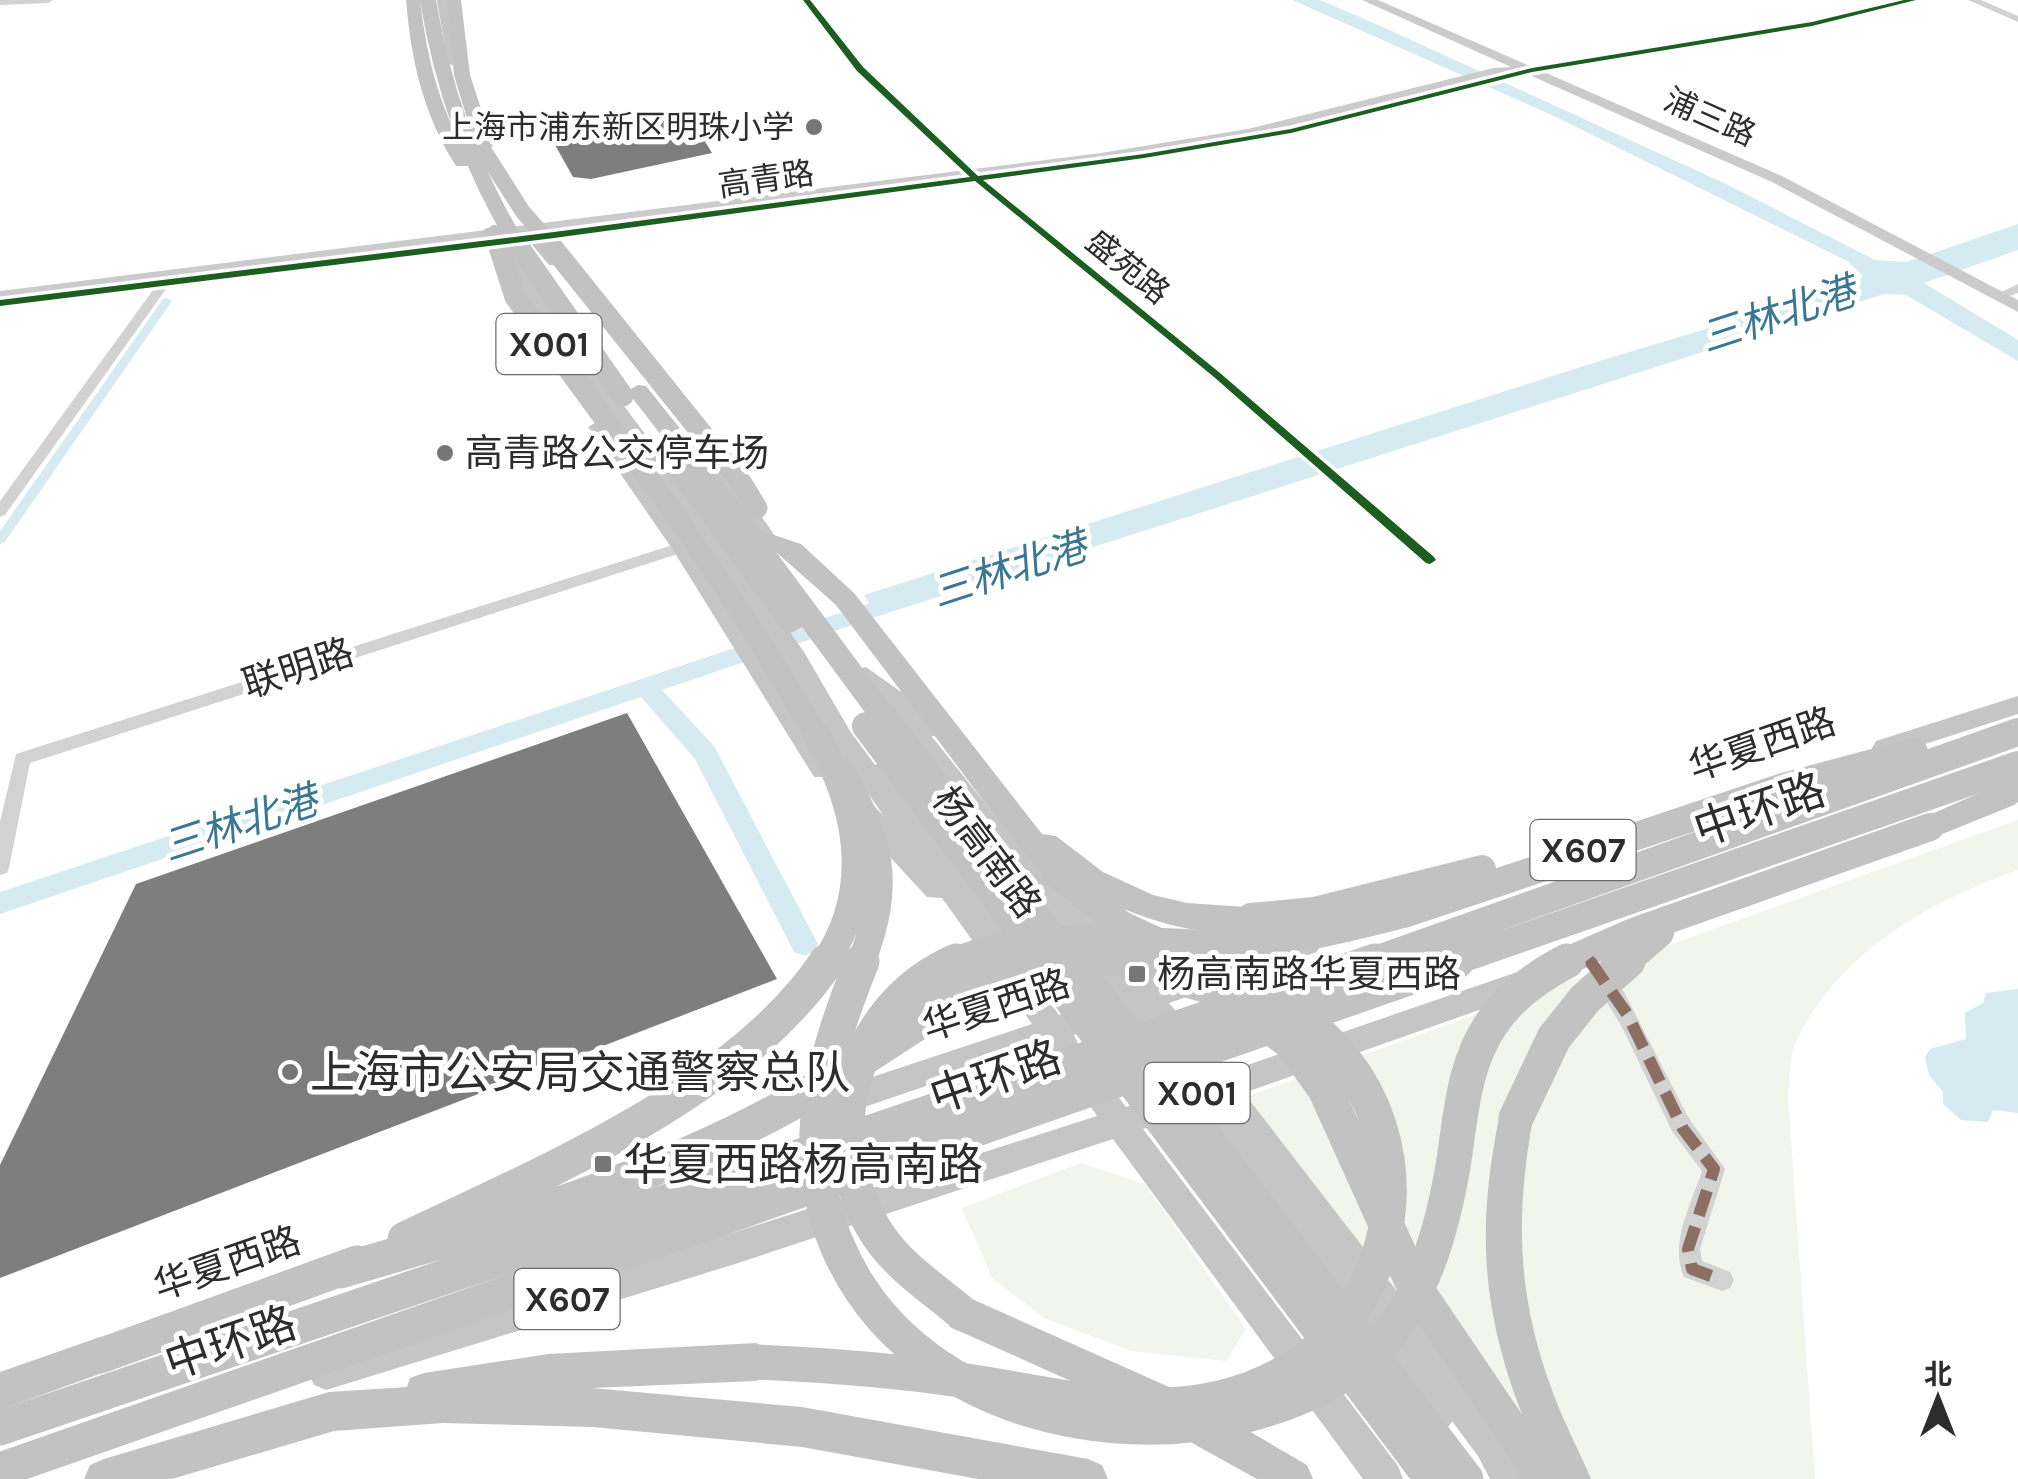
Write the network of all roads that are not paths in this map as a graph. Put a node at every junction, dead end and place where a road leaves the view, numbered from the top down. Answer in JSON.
{"nodes":[{"id":1,"x":48,"y":0,"type":"edge"},
{"id":2,"x":412,"y":0,"type":"edge"},
{"id":3,"x":426,"y":0,"type":"edge"},
{"id":4,"x":443,"y":0,"type":"edge"},
{"id":5,"x":806,"y":0,"type":"edge"},
{"id":6,"x":1368,"y":0,"type":"edge"},
{"id":7,"x":1914,"y":0,"type":"edge"},
{"id":8,"x":1973,"y":0,"type":"edge"},
{"id":9,"x":0,"y":2,"type":"edge"},
{"id":10,"x":454,"y":9,"type":"edge"},
{"id":11,"x":2018,"y":20,"type":"edge"},
{"id":12,"x":1532,"y":70,"type":"junction"},
{"id":13,"x":1501,"y":76,"type":"junction"},
{"id":14,"x":469,"y":144,"type":"junction"},
{"id":15,"x":975,"y":177,"type":"junction"},
{"id":16,"x":508,"y":233,"type":"junction"},
{"id":17,"x":168,"y":278,"type":"junction"},
{"id":18,"x":2018,"y":288,"type":"edge"},
{"id":19,"x":1999,"y":296,"type":"junction"},
{"id":20,"x":0,"y":300,"type":"edge"},
{"id":21,"x":2018,"y":307,"type":"edge"},
{"id":22,"x":630,"y":393,"type":"junction"},
{"id":23,"x":737,"y":496,"type":"junction"},
{"id":24,"x":0,"y":512,"type":"edge"},
{"id":25,"x":682,"y":535,"type":"junction"},
{"id":26,"x":779,"y":544,"type":"junction"},
{"id":27,"x":1430,"y":560,"type":"dead end"},
{"id":28,"x":725,"y":564,"type":"junction"},
{"id":29,"x":718,"y":608,"type":"junction"},
{"id":30,"x":776,"y":619,"type":"junction"},
{"id":31,"x":821,"y":654,"type":"junction"},
{"id":32,"x":866,"y":675,"type":"junction"},
{"id":33,"x":2018,"y":705,"type":"edge"},
{"id":34,"x":886,"y":719,"type":"junction"},
{"id":35,"x":2018,"y":730,"type":"edge"},
{"id":36,"x":2018,"y":765,"type":"edge"},
{"id":37,"x":839,"y":768,"type":"junction"},
{"id":38,"x":976,"y":774,"type":"junction"},
{"id":39,"x":2018,"y":787,"type":"edge"},
{"id":40,"x":2018,"y":802,"type":"edge"},
{"id":41,"x":1634,"y":836,"type":"junction"},
{"id":42,"x":0,"y":868,"type":"edge"},
{"id":43,"x":1681,"y":916,"type":"junction"},
{"id":44,"x":1096,"y":936,"type":"junction"},
{"id":45,"x":1589,"y":959,"type":"junction"},
{"id":46,"x":1024,"y":986,"type":"junction"},
{"id":47,"x":1149,"y":998,"type":"junction"},
{"id":48,"x":1055,"y":1031,"type":"junction"},
{"id":49,"x":1222,"y":1087,"type":"junction"},
{"id":50,"x":1118,"y":1124,"type":"junction"},
{"id":51,"x":340,"y":1271,"type":"junction"},
{"id":52,"x":1722,"y":1280,"type":"dead end"},
{"id":53,"x":0,"y":1389,"type":"edge"},
{"id":54,"x":329,"y":1412,"type":"junction"},
{"id":55,"x":0,"y":1428,"type":"edge"},
{"id":56,"x":1526,"y":1469,"type":"edge"},
{"id":57,"x":0,"y":1470,"type":"edge"},
{"id":58,"x":19,"y":1479,"type":"edge"},
{"id":59,"x":104,"y":1479,"type":"edge"},
{"id":60,"x":1088,"y":1479,"type":"edge"},
{"id":61,"x":1293,"y":1479,"type":"edge"},
{"id":62,"x":1385,"y":1479,"type":"edge"},
{"id":63,"x":1414,"y":1479,"type":"edge"},
{"id":64,"x":1432,"y":1479,"type":"edge"},
{"id":65,"x":1466,"y":1479,"type":"edge"},
{"id":66,"x":1485,"y":1479,"type":"edge"},
{"id":67,"x":1570,"y":1479,"type":"edge"}],
"edges":[{"from":1,"to":9,"type":"street"},
{"from":2,"to":14,"type":"highway"},
{"from":3,"to":14,"type":"highway","name":"杨高南路","number":"X001","bridge":true},
{"from":3,"to":16,"type":"main road","name":"杨高南路","number":"X001"},
{"from":4,"to":14,"type":"highway","name":"杨高南路","number":"X001"},
{"from":4,"to":16,"type":"main road","name":"杨高南路","number":"X001"},
{"from":5,"to":15,"type":"street","name":"盛苑路"},
{"from":6,"to":12,"type":"main road","name":"浦三路"},
{"from":7,"to":12,"type":"main road","name":"高青路"},
{"from":8,"to":11,"type":"street"},
{"from":10,"to":14,"type":"highway"},
{"from":12,"to":13,"type":"main road","name":"高青路"},
{"from":12,"to":19,"type":"main road","name":"浦三路"},
{"from":13,"to":15,"type":"main road","name":"高青路"},
{"from":13,"to":15,"type":"main road","name":"高青路"},
{"from":14,"to":22,"type":"highway","name":"杨高南路","number":"X001","bridge":true},
{"from":14,"to":23,"type":"highway","name":"杨高南路","number":"X001","bridge":true},
{"from":14,"to":25,"type":"highway","name":"杨高南路","number":"X001","bridge":true},
{"from":15,"to":16,"type":"main road","name":"高青路"},
{"from":15,"to":16,"type":"main road","name":"高青路"},
{"from":15,"to":27,"type":"street","name":"盛苑路"},
{"from":16,"to":17,"type":"main road","name":"高青路"},
{"from":16,"to":17,"type":"main road","name":"高青路"},
{"from":16,"to":23,"type":"main road","name":"杨高南路","number":"X001"},
{"from":16,"to":23,"type":"main road","name":"杨高南路","number":"X001"},
{"from":16,"to":25,"type":"main road","name":"杨高南路","number":"X001"},
{"from":16,"to":28,"type":"main road","name":"杨高南路","number":"X001"},
{"from":17,"to":20,"type":"main road","name":"高青路"},
{"from":17,"to":24,"type":"street"},
{"from":18,"to":19,"type":"street"},
{"from":19,"to":21,"type":"main road","name":"浦三路"},
{"from":22,"to":23,"type":"highway","name":"杨高南路","number":"X001"},
{"from":22,"to":28,"type":"highway","name":"杨高南路","number":"X001"},
{"from":23,"to":26,"type":"highway","name":"杨高南路"},
{"from":23,"to":30,"type":"highway","name":"杨高南路","number":"X001"},
{"from":25,"to":28,"type":"highway","name":"杨高南路","number":"X001"},
{"from":25,"to":29,"type":"main road","number":"X001"},
{"from":25,"to":42,"type":"street","name":"联明路"},
{"from":26,"to":30,"type":"main road","name":"杨高南路","number":"X001"},
{"from":26,"to":34,"type":"highway","number":"X001"},
{"from":28,"to":29,"type":"main road","name":"杨高南路"},
{"from":28,"to":30,"type":"highway","number":"X001"},
{"from":28,"to":30,"type":"highway","name":"杨高南路","number":"X001"},
{"from":29,"to":30,"type":"main road","number":"X001"},
{"from":30,"to":31,"type":"highway","name":"杨高南路","number":"X001"},
{"from":30,"to":37,"type":"highway","number":"X001","bridge":true},
{"from":30,"to":46,"type":"main road","name":"杨高南路","number":"X001"},
{"from":31,"to":32,"type":"main road","name":"杨高南路","number":"X001"},
{"from":31,"to":34,"type":"highway","name":"杨高南路","number":"X001"},
{"from":31,"to":46,"type":"main road","name":"杨高南路","number":"X001"},
{"from":32,"to":34,"type":"main road","name":"杨高南路","number":"X001"},
{"from":32,"to":44,"type":"main road","name":"杨高南路","number":"X001"},
{"from":33,"to":47,"type":"main road","name":"华夏西路","number":"X607"},
{"from":34,"to":38,"type":"highway","number":"X001"},
{"from":34,"to":63,"type":"main road","name":"杨高南路","number":"X001","bridge":true},
{"from":34,"to":64,"type":"highway","name":"杨高南路","number":"X001","bridge":true},
{"from":34,"to":65,"type":"highway","name":"杨高南路","number":"X001","bridge":true},
{"from":34,"to":66,"type":"main road","name":"杨高南路","number":"X001","bridge":true},
{"from":35,"to":41,"type":"highway","bridge":true},
{"from":35,"to":55,"type":"highway","name":"中环路","bridge":true},
{"from":36,"to":57,"type":"highway","name":"中环路","bridge":true},
{"from":37,"to":43,"type":"highway","bridge":true},
{"from":37,"to":51,"type":"highway","bridge":true},
{"from":38,"to":41,"type":"highway","bridge":true},
{"from":38,"to":54,"type":"highway","number":"X001","bridge":true},
{"from":39,"to":43,"type":"highway","bridge":true},
{"from":40,"to":45,"type":"main road","number":"X607"},
{"from":41,"to":44,"type":"highway","bridge":true},
{"from":43,"to":67,"type":"highway","bridge":true},
{"from":44,"to":47,"type":"main road","name":"杨高南路","number":"X001"},
{"from":44,"to":61,"type":"highway","bridge":true},
{"from":45,"to":49,"type":"main road","number":"X607"},
{"from":45,"to":52,"type":"street"},
{"from":46,"to":48,"type":"main road","name":"杨高南路","number":"X001"},
{"from":47,"to":48,"type":"main road","name":"华夏西路","number":"X607"},
{"from":47,"to":49,"type":"main road","name":"杨高南路","number":"X001"},
{"from":48,"to":50,"type":"main road","name":"杨高南路"},
{"from":48,"to":53,"type":"main road","name":"华夏西路","number":"X607"},
{"from":49,"to":50,"type":"main road","number":"X607"},
{"from":49,"to":56,"type":"main road","name":"杨高南路","number":"X001"},
{"from":50,"to":58,"type":"main road","number":"X607"},
{"from":50,"to":62,"type":"main road","name":"杨高南路","number":"X001"},
{"from":51,"to":53,"type":"highway","bridge":true},
{"from":51,"to":56,"type":"highway","bridge":true},
{"from":54,"to":59,"type":"highway"},
{"from":54,"to":60,"type":"highway"}]}
